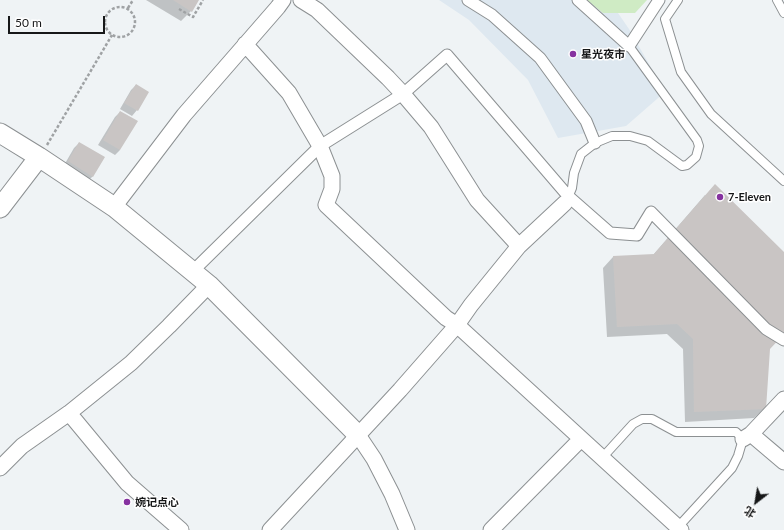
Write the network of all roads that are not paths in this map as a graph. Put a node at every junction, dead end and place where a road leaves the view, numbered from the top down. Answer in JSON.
{"nodes":[{"id":1,"x":283,"y":0,"type":"edge"},
{"id":2,"x":301,"y":0,"type":"edge"},
{"id":3,"x":468,"y":0,"type":"edge"},
{"id":4,"x":578,"y":0,"type":"edge"},
{"id":5,"x":659,"y":0,"type":"edge"},
{"id":6,"x":678,"y":0,"type":"edge"},
{"id":7,"x":777,"y":0,"type":"edge"},
{"id":8,"x":784,"y":12,"type":"edge"},
{"id":9,"x":245,"y":44,"type":"junction"},
{"id":10,"x":629,"y":46,"type":"junction"},
{"id":11,"x":403,"y":94,"type":"junction"},
{"id":12,"x":0,"y":133,"type":"edge"},
{"id":13,"x":595,"y":143,"type":"junction"},
{"id":14,"x":320,"y":146,"type":"junction"},
{"id":15,"x":39,"y":157,"type":"junction"},
{"id":16,"x":784,"y":181,"type":"edge"},
{"id":17,"x":567,"y":200,"type":"junction"},
{"id":18,"x":114,"y":207,"type":"junction"},
{"id":19,"x":0,"y":208,"type":"edge"},
{"id":20,"x":519,"y":246,"type":"junction"},
{"id":21,"x":193,"y":272,"type":"junction"},
{"id":22,"x":209,"y":285,"type":"junction"},
{"id":23,"x":457,"y":325,"type":"junction"},
{"id":24,"x":784,"y":340,"type":"edge"},
{"id":25,"x":784,"y":399,"type":"edge"},
{"id":26,"x":69,"y":413,"type":"junction"},
{"id":27,"x":358,"y":435,"type":"junction"},
{"id":28,"x":747,"y":437,"type":"junction"},
{"id":29,"x":581,"y":439,"type":"junction"},
{"id":30,"x":602,"y":458,"type":"junction"},
{"id":31,"x":784,"y":462,"type":"edge"},
{"id":32,"x":0,"y":468,"type":"edge"},
{"id":33,"x":680,"y":529,"type":"edge"},
{"id":34,"x":181,"y":530,"type":"edge"},
{"id":35,"x":270,"y":530,"type":"edge"},
{"id":36,"x":407,"y":530,"type":"edge"},
{"id":37,"x":491,"y":530,"type":"edge"}],
"edges":[{"from":1,"to":9,"type":"street"},
{"from":2,"to":11,"type":"street"},
{"from":3,"to":13,"type":"street"},
{"from":4,"to":10,"type":"street"},
{"from":5,"to":10,"type":"street"},
{"from":6,"to":16,"type":"lane"},
{"from":7,"to":8,"type":"lane"},
{"from":9,"to":14,"type":"street"},
{"from":9,"to":18,"type":"street"},
{"from":10,"to":13,"type":"lane"},
{"from":11,"to":14,"type":"street"},
{"from":11,"to":17,"type":"street"},
{"from":11,"to":20,"type":"street"},
{"from":12,"to":15,"type":"street"},
{"from":13,"to":17,"type":"lane"},
{"from":14,"to":21,"type":"street"},
{"from":14,"to":23,"type":"street"},
{"from":15,"to":18,"type":"street"},
{"from":15,"to":19,"type":"street"},
{"from":17,"to":20,"type":"street"},
{"from":17,"to":24,"type":"street"},
{"from":18,"to":21,"type":"street"},
{"from":20,"to":23,"type":"street"},
{"from":21,"to":22,"type":"street"},
{"from":22,"to":26,"type":"street"},
{"from":22,"to":27,"type":"street"},
{"from":23,"to":27,"type":"street"},
{"from":23,"to":29,"type":"street"},
{"from":25,"to":28,"type":"street"},
{"from":26,"to":32,"type":"street"},
{"from":26,"to":34,"type":"street"},
{"from":27,"to":35,"type":"street"},
{"from":27,"to":36,"type":"street"},
{"from":28,"to":30,"type":"lane"},
{"from":28,"to":31,"type":"street"},
{"from":28,"to":33,"type":"lane"},
{"from":29,"to":30,"type":"street"},
{"from":29,"to":37,"type":"street"},
{"from":30,"to":33,"type":"street"}]}
